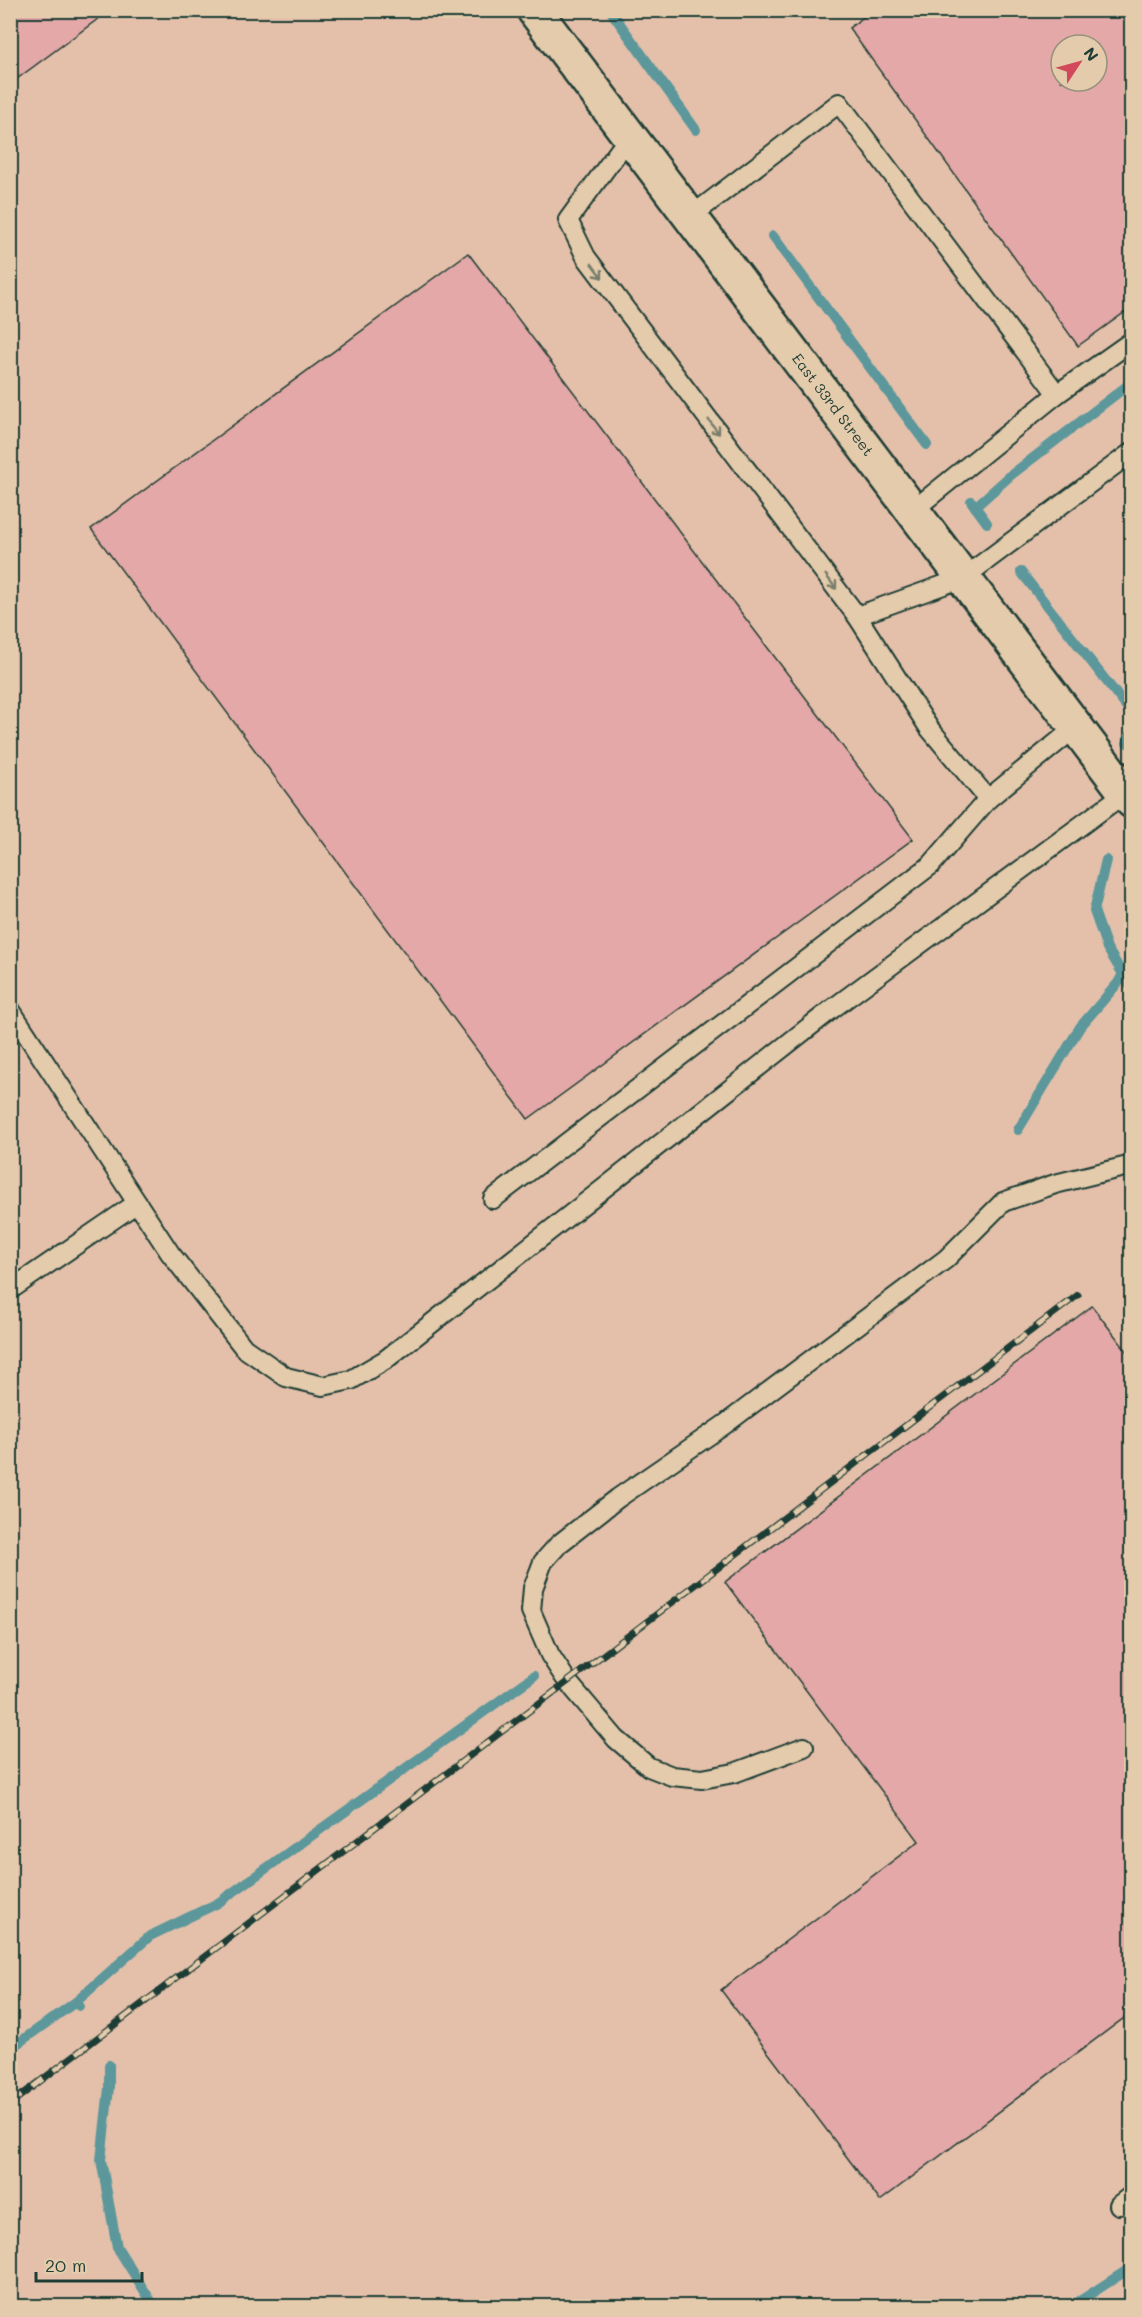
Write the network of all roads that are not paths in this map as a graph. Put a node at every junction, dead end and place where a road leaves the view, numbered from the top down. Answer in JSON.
{"nodes":[{"id":1,"x":534,"y":10,"type":"edge"},
{"id":2,"x":629,"y":137,"type":"junction"},
{"id":3,"x":690,"y":217,"type":"junction"},
{"id":4,"x":1131,"y":340,"type":"edge"},
{"id":5,"x":1057,"y":394,"type":"junction"},
{"id":6,"x":1131,"y":452,"type":"edge"},
{"id":7,"x":912,"y":511,"type":"junction"},
{"id":8,"x":963,"y":578,"type":"junction"},
{"id":9,"x":857,"y":616,"type":"junction"},
{"id":10,"x":1076,"y":727,"type":"junction"},
{"id":11,"x":1128,"y":797,"type":"edge"},
{"id":12,"x":988,"y":799,"type":"junction"},
{"id":13,"x":10,"y":1009,"type":"edge"},
{"id":14,"x":1131,"y":1165,"type":"edge"},
{"id":15,"x":493,"y":1199,"type":"dead end"},
{"id":16,"x":137,"y":1203,"type":"junction"},
{"id":17,"x":10,"y":1290,"type":"edge"},
{"id":18,"x":804,"y":1747,"type":"dead end"}],
"edges":[{"from":1,"to":2,"type":"street","name":"East 33rd Street"},
{"from":2,"to":3,"type":"street","name":"East 33rd Street"},
{"from":2,"to":9,"type":"lane","one_way":true},
{"from":3,"to":5,"type":"lane"},
{"from":3,"to":7,"type":"street","name":"East 33rd Street"},
{"from":4,"to":5,"type":"lane"},
{"from":5,"to":7,"type":"lane"},
{"from":6,"to":8,"type":"lane"},
{"from":7,"to":8,"type":"street","name":"East 33rd Street"},
{"from":8,"to":9,"type":"lane"},
{"from":8,"to":10,"type":"street","name":"East 33rd Street"},
{"from":9,"to":12,"type":"lane"},
{"from":10,"to":11,"type":"street","name":"East 33rd Street"},
{"from":10,"to":12,"type":"lane"},
{"from":11,"to":16,"type":"lane"},
{"from":12,"to":15,"type":"lane"},
{"from":13,"to":16,"type":"lane"},
{"from":14,"to":18,"type":"lane"},
{"from":16,"to":17,"type":"lane"}]}
